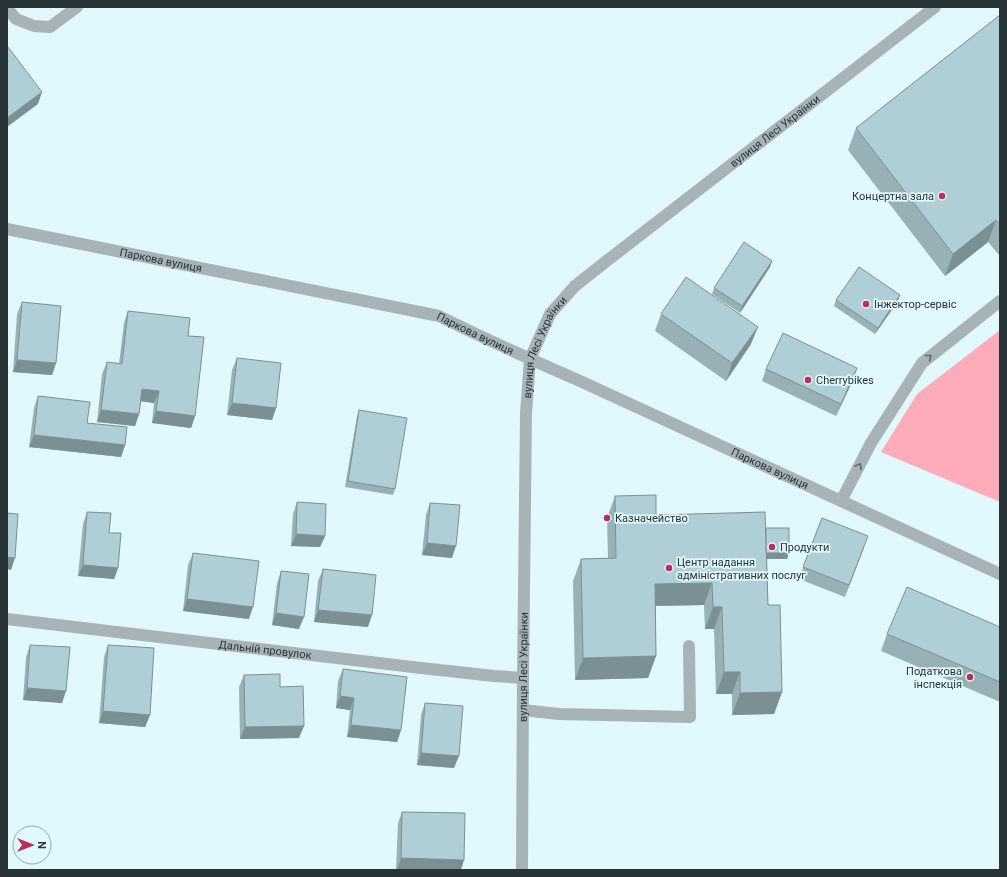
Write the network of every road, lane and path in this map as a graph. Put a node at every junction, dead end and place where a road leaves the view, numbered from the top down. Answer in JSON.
{"nodes":[{"id":1,"x":77,"y":7,"type":"edge"},
{"id":2,"x":935,"y":7,"type":"edge"},
{"id":3,"x":7,"y":8,"type":"edge"},
{"id":4,"x":7,"y":229,"type":"edge"},
{"id":5,"x":1000,"y":301,"type":"edge"},
{"id":6,"x":530,"y":359,"type":"junction"},
{"id":7,"x":841,"y":501,"type":"junction"},
{"id":8,"x":1000,"y":574,"type":"edge"},
{"id":9,"x":7,"y":619,"type":"edge"},
{"id":10,"x":689,"y":646,"type":"dead end"},
{"id":11,"x":523,"y":678,"type":"junction"},
{"id":12,"x":523,"y":710,"type":"junction"},
{"id":13,"x":522,"y":870,"type":"edge"}],
"edges":[{"from":1,"to":3,"type":"street"},
{"from":2,"to":6,"type":"street","name":"вулиця Лесі Українки"},
{"from":4,"to":6,"type":"street","name":"Паркова вулиця"},
{"from":7,"to":5,"type":"street","one_way":true},
{"from":6,"to":7,"type":"street","name":"Паркова вулиця"},
{"from":6,"to":11,"type":"street","name":"вулиця Лесі Українки"},
{"from":7,"to":8,"type":"street","name":"Паркова вулиця"},
{"from":9,"to":11,"type":"street","name":"Дальній провулок"},
{"from":10,"to":12,"type":"street"},
{"from":11,"to":12,"type":"street","name":"вулиця Лесі Українки"},
{"from":12,"to":13,"type":"street","name":"вулиця Лесі Українки"}]}
